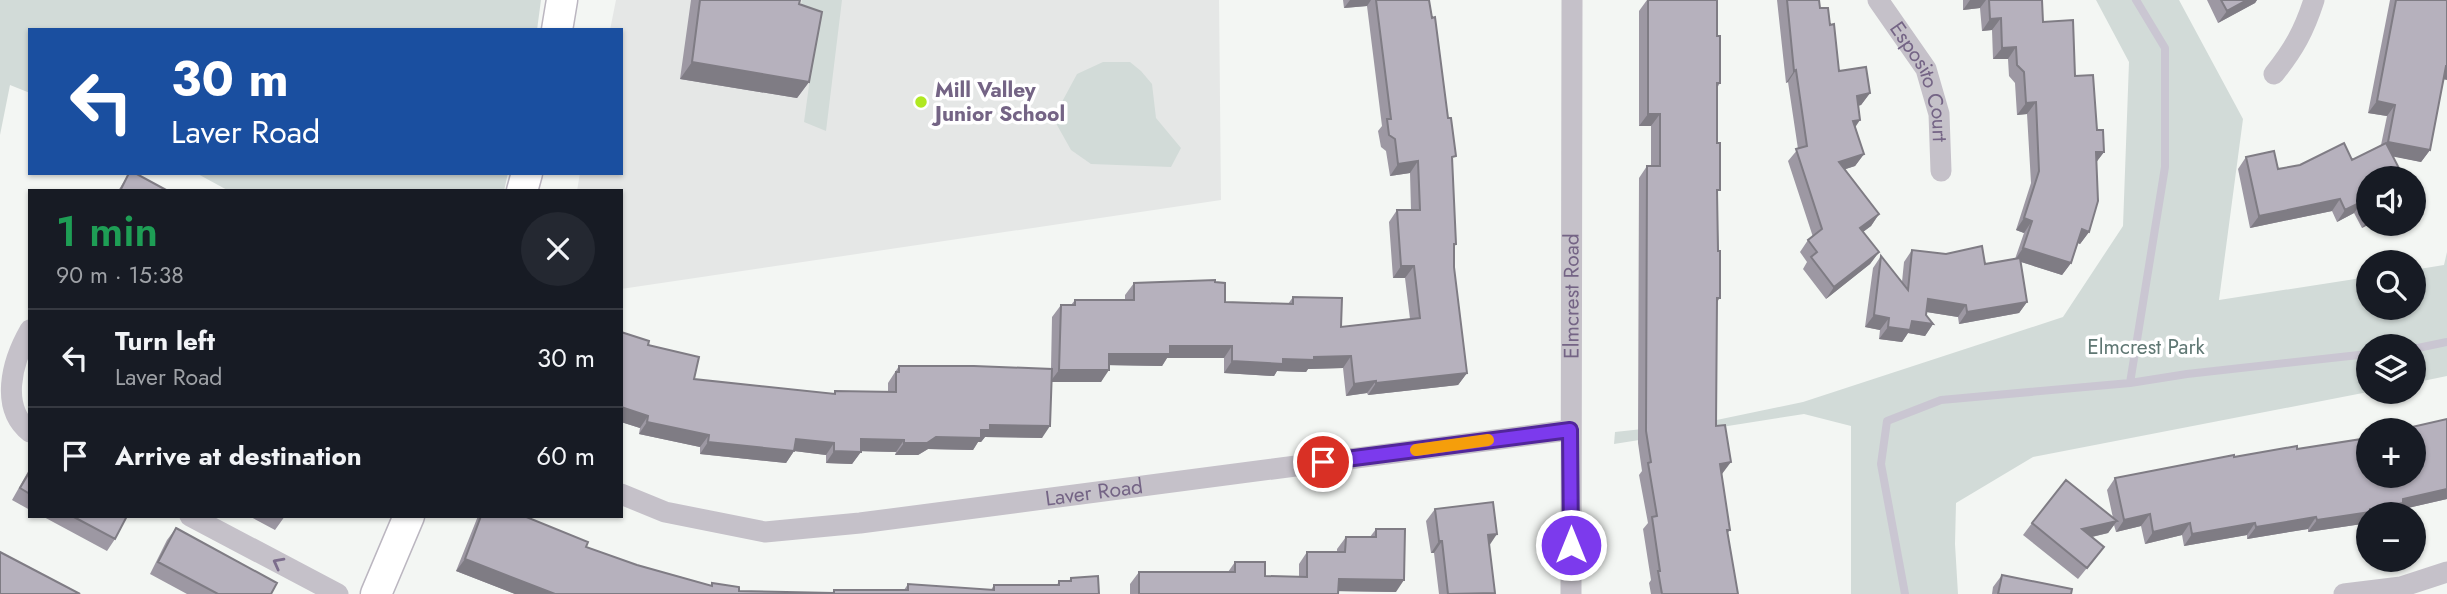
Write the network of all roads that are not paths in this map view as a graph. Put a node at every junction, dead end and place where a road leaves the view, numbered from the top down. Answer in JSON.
{"nodes":[{"id":1,"x":562,"y":0,"type":"edge"},
{"id":2,"x":1572,"y":0,"type":"edge"},
{"id":3,"x":1878,"y":0,"type":"edge"},
{"id":4,"x":2314,"y":0,"type":"edge"},
{"id":5,"x":557,"y":28,"type":"edge"},
{"id":6,"x":2274,"y":74,"type":"dead end"},
{"id":7,"x":1941,"y":171,"type":"dead end"},
{"id":8,"x":28,"y":333,"type":"edge"},
{"id":9,"x":1570,"y":430,"type":"junction"},
{"id":10,"x":28,"y":431,"type":"edge"},
{"id":11,"x":623,"y":495,"type":"edge"},
{"id":12,"x":194,"y":518,"type":"edge"},
{"id":13,"x":408,"y":518,"type":"edge"},
{"id":14,"x":2447,"y":572,"type":"edge"},
{"id":15,"x":338,"y":594,"type":"edge"},
{"id":16,"x":376,"y":594,"type":"edge"},
{"id":17,"x":1571,"y":594,"type":"edge"},
{"id":18,"x":2344,"y":594,"type":"edge"}],
"edges":[{"from":1,"to":5,"type":"street"},
{"from":2,"to":9,"type":"street","name":"Elmcrest Road"},
{"from":3,"to":7,"type":"street","name":"Esposito Court"},
{"from":4,"to":6,"type":"street"},
{"from":8,"to":10,"type":"street"},
{"from":9,"to":11,"type":"street","name":"Laver Road"},
{"from":9,"to":17,"type":"street","name":"Elmcrest Road"},
{"from":15,"to":12,"type":"street","one_way":true},
{"from":13,"to":16,"type":"street"},
{"from":14,"to":18,"type":"street"}]}
